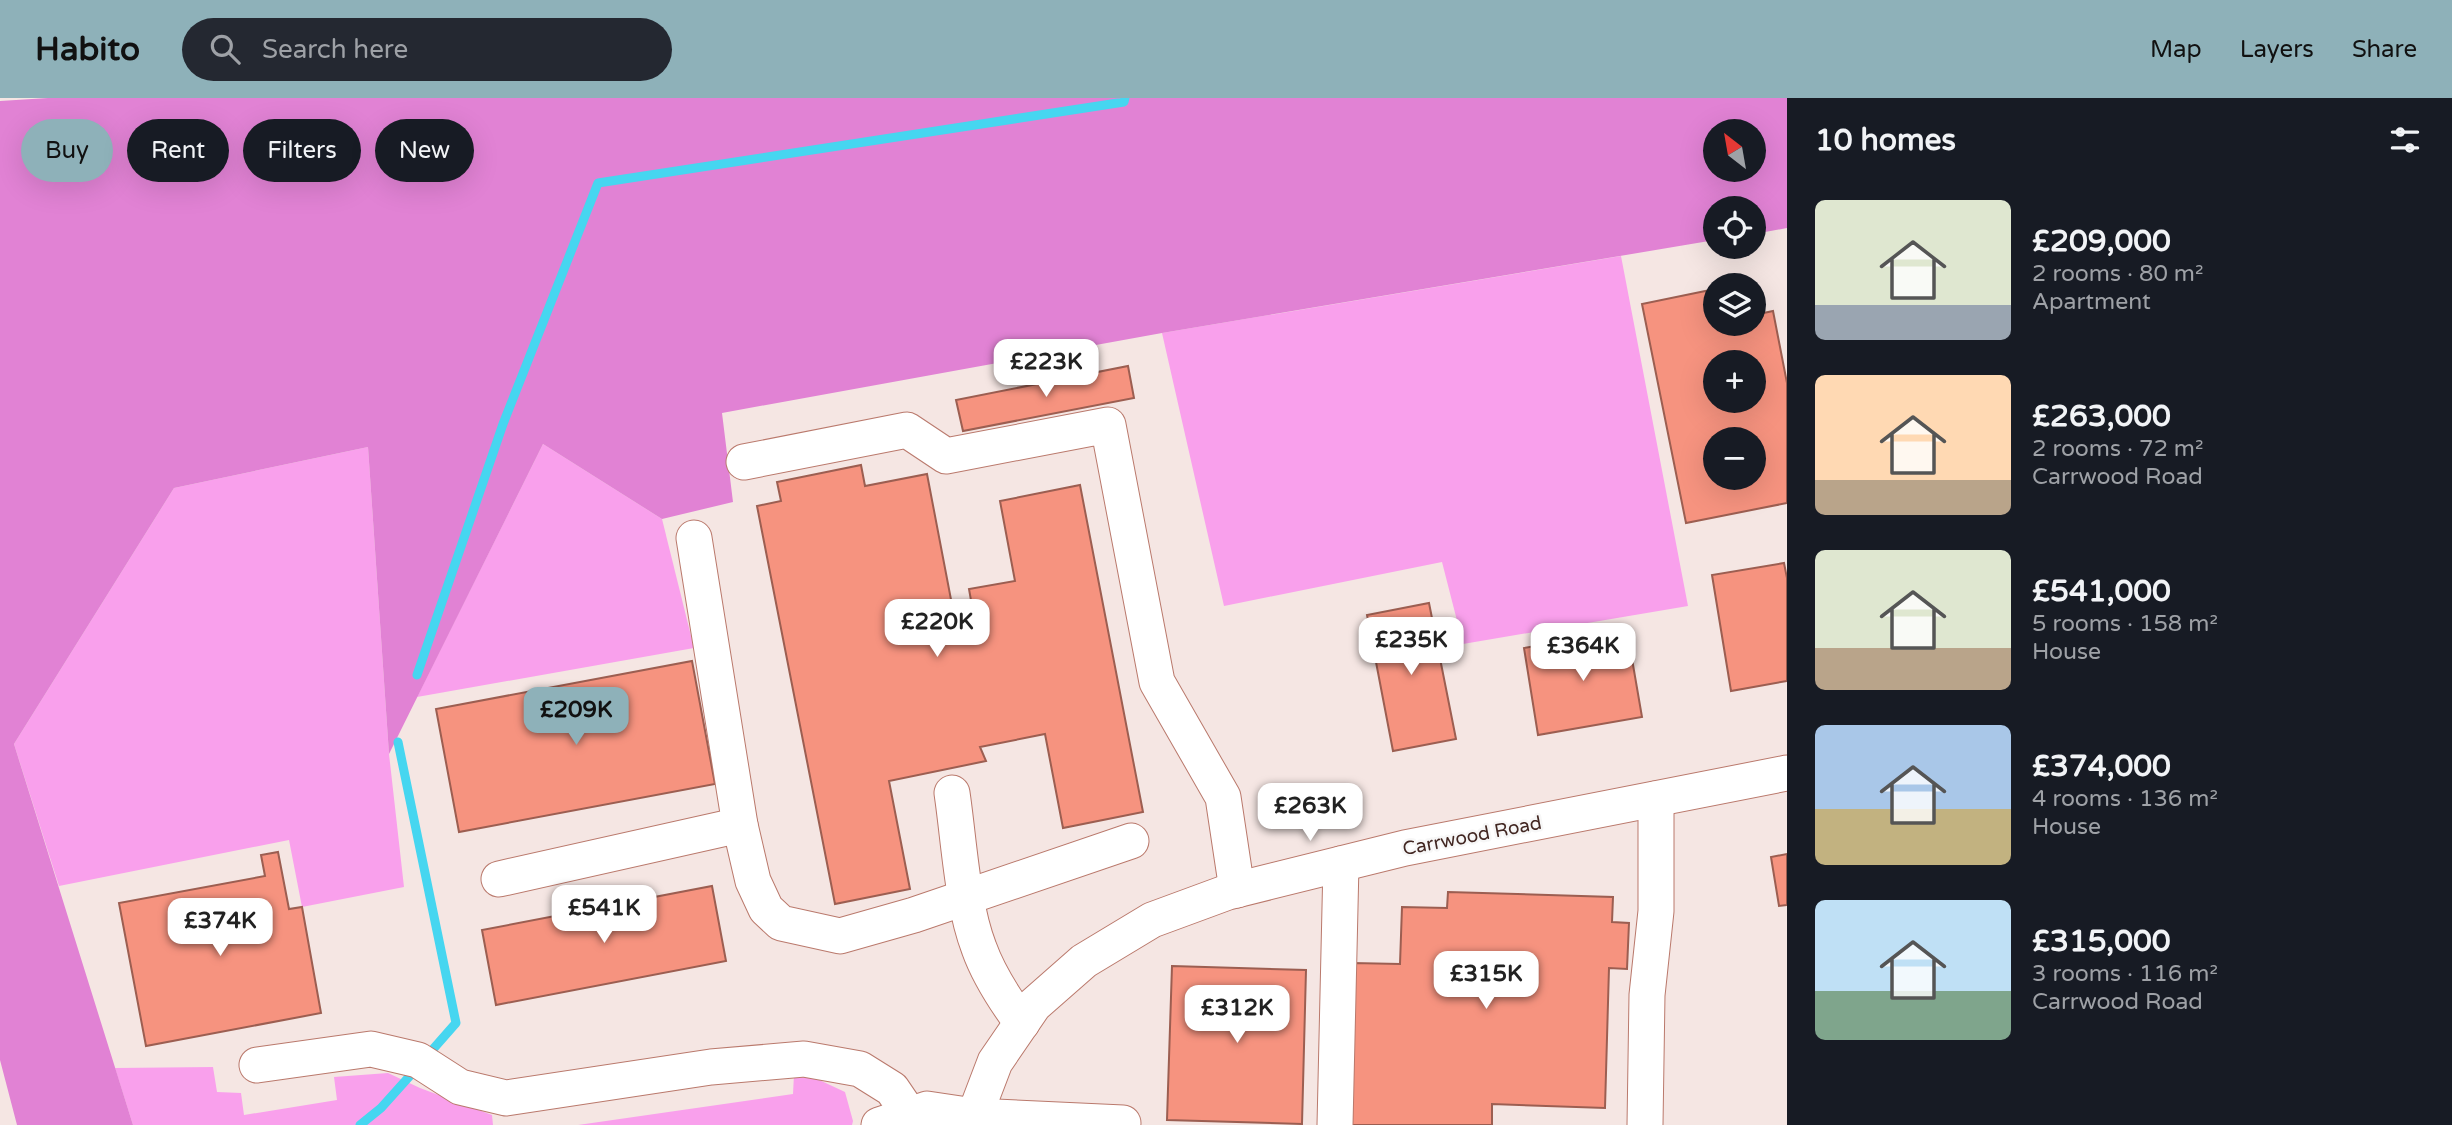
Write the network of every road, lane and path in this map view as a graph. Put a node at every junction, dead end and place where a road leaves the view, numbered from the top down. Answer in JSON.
{"nodes":[{"id":1,"x":744,"y":462,"type":"dead end"},
{"id":2,"x":694,"y":538,"type":"dead end"},
{"id":3,"x":1787,"y":773,"type":"edge"},
{"id":4,"x":952,"y":793,"type":"dead end"},
{"id":5,"x":1656,"y":799,"type":"junction"},
{"id":6,"x":740,"y":825,"type":"junction"},
{"id":7,"x":1131,"y":841,"type":"dead end"},
{"id":8,"x":1341,"y":864,"type":"junction"},
{"id":9,"x":499,"y":879,"type":"dead end"},
{"id":10,"x":1237,"y":890,"type":"junction"},
{"id":11,"x":967,"y":898,"type":"junction"},
{"id":12,"x":1022,"y":1023,"type":"junction"},
{"id":13,"x":257,"y":1065,"type":"dead end"},
{"id":14,"x":894,"y":1120,"type":"edge"},
{"id":15,"x":972,"y":1121,"type":"edge"},
{"id":16,"x":1123,"y":1123,"type":"dead end"},
{"id":17,"x":1335,"y":1125,"type":"edge"},
{"id":18,"x":1645,"y":1125,"type":"edge"}],
"edges":[{"from":1,"to":10,"type":"street"},
{"from":2,"to":6,"type":"street"},
{"from":3,"to":5,"type":"street","name":"Carrwood Road"},
{"from":4,"to":11,"type":"street"},
{"from":5,"to":8,"type":"street","name":"Carrwood Road"},
{"from":5,"to":18,"type":"street"},
{"from":6,"to":9,"type":"street"},
{"from":6,"to":11,"type":"street"},
{"from":7,"to":11,"type":"street"},
{"from":8,"to":10,"type":"street","name":"Carrwood Road"},
{"from":8,"to":17,"type":"street"},
{"from":10,"to":12,"type":"street","name":"Carrwood Road"},
{"from":11,"to":12,"type":"street"},
{"from":12,"to":15,"type":"street","name":"Carrwood Road"},
{"from":13,"to":14,"type":"street"},
{"from":14,"to":15,"type":"street"},
{"from":15,"to":16,"type":"street"}]}
